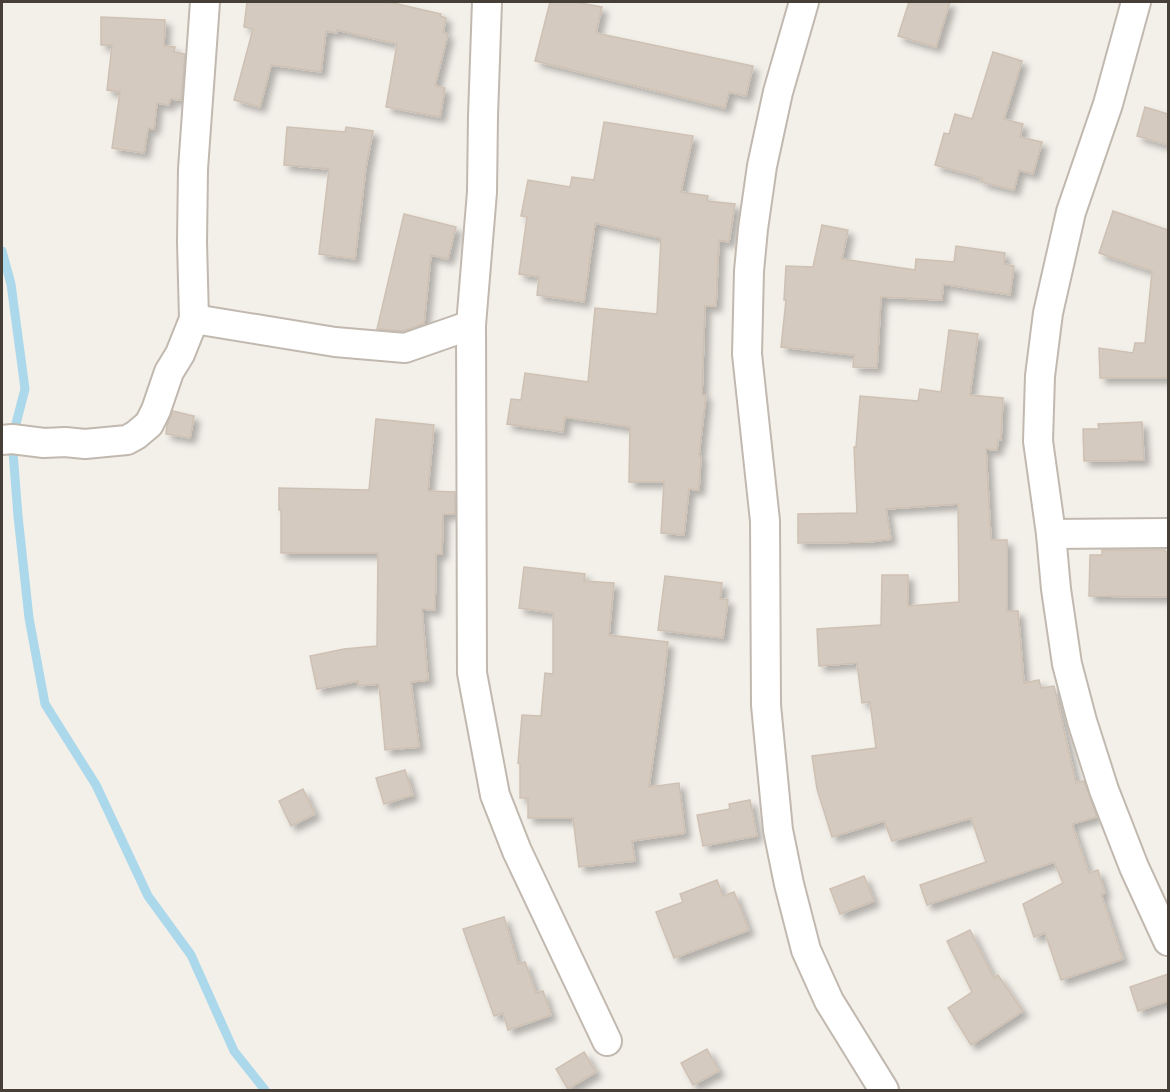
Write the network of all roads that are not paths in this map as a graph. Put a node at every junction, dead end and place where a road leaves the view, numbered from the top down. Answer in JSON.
{"nodes":[{"id":1,"x":205,"y":2,"type":"edge"},
{"id":2,"x":488,"y":2,"type":"edge"},
{"id":3,"x":804,"y":2,"type":"edge"},
{"id":4,"x":1136,"y":2,"type":"edge"},
{"id":5,"x":194,"y":319,"type":"junction"},
{"id":6,"x":471,"y":325,"type":"junction"},
{"id":7,"x":2,"y":440,"type":"edge"},
{"id":8,"x":1168,"y":533,"type":"edge"},
{"id":9,"x":1051,"y":534,"type":"junction"},
{"id":10,"x":1168,"y":941,"type":"edge"},
{"id":11,"x":607,"y":1041,"type":"dead end"},
{"id":12,"x":884,"y":1090,"type":"edge"}],
"edges":[{"from":1,"to":5,"type":"street"},
{"from":2,"to":6,"type":"street"},
{"from":3,"to":12,"type":"street"},
{"from":4,"to":9,"type":"street"},
{"from":5,"to":6,"type":"street"},
{"from":5,"to":7,"type":"street"},
{"from":6,"to":11,"type":"street"},
{"from":8,"to":9,"type":"street"},
{"from":9,"to":10,"type":"street"}]}
